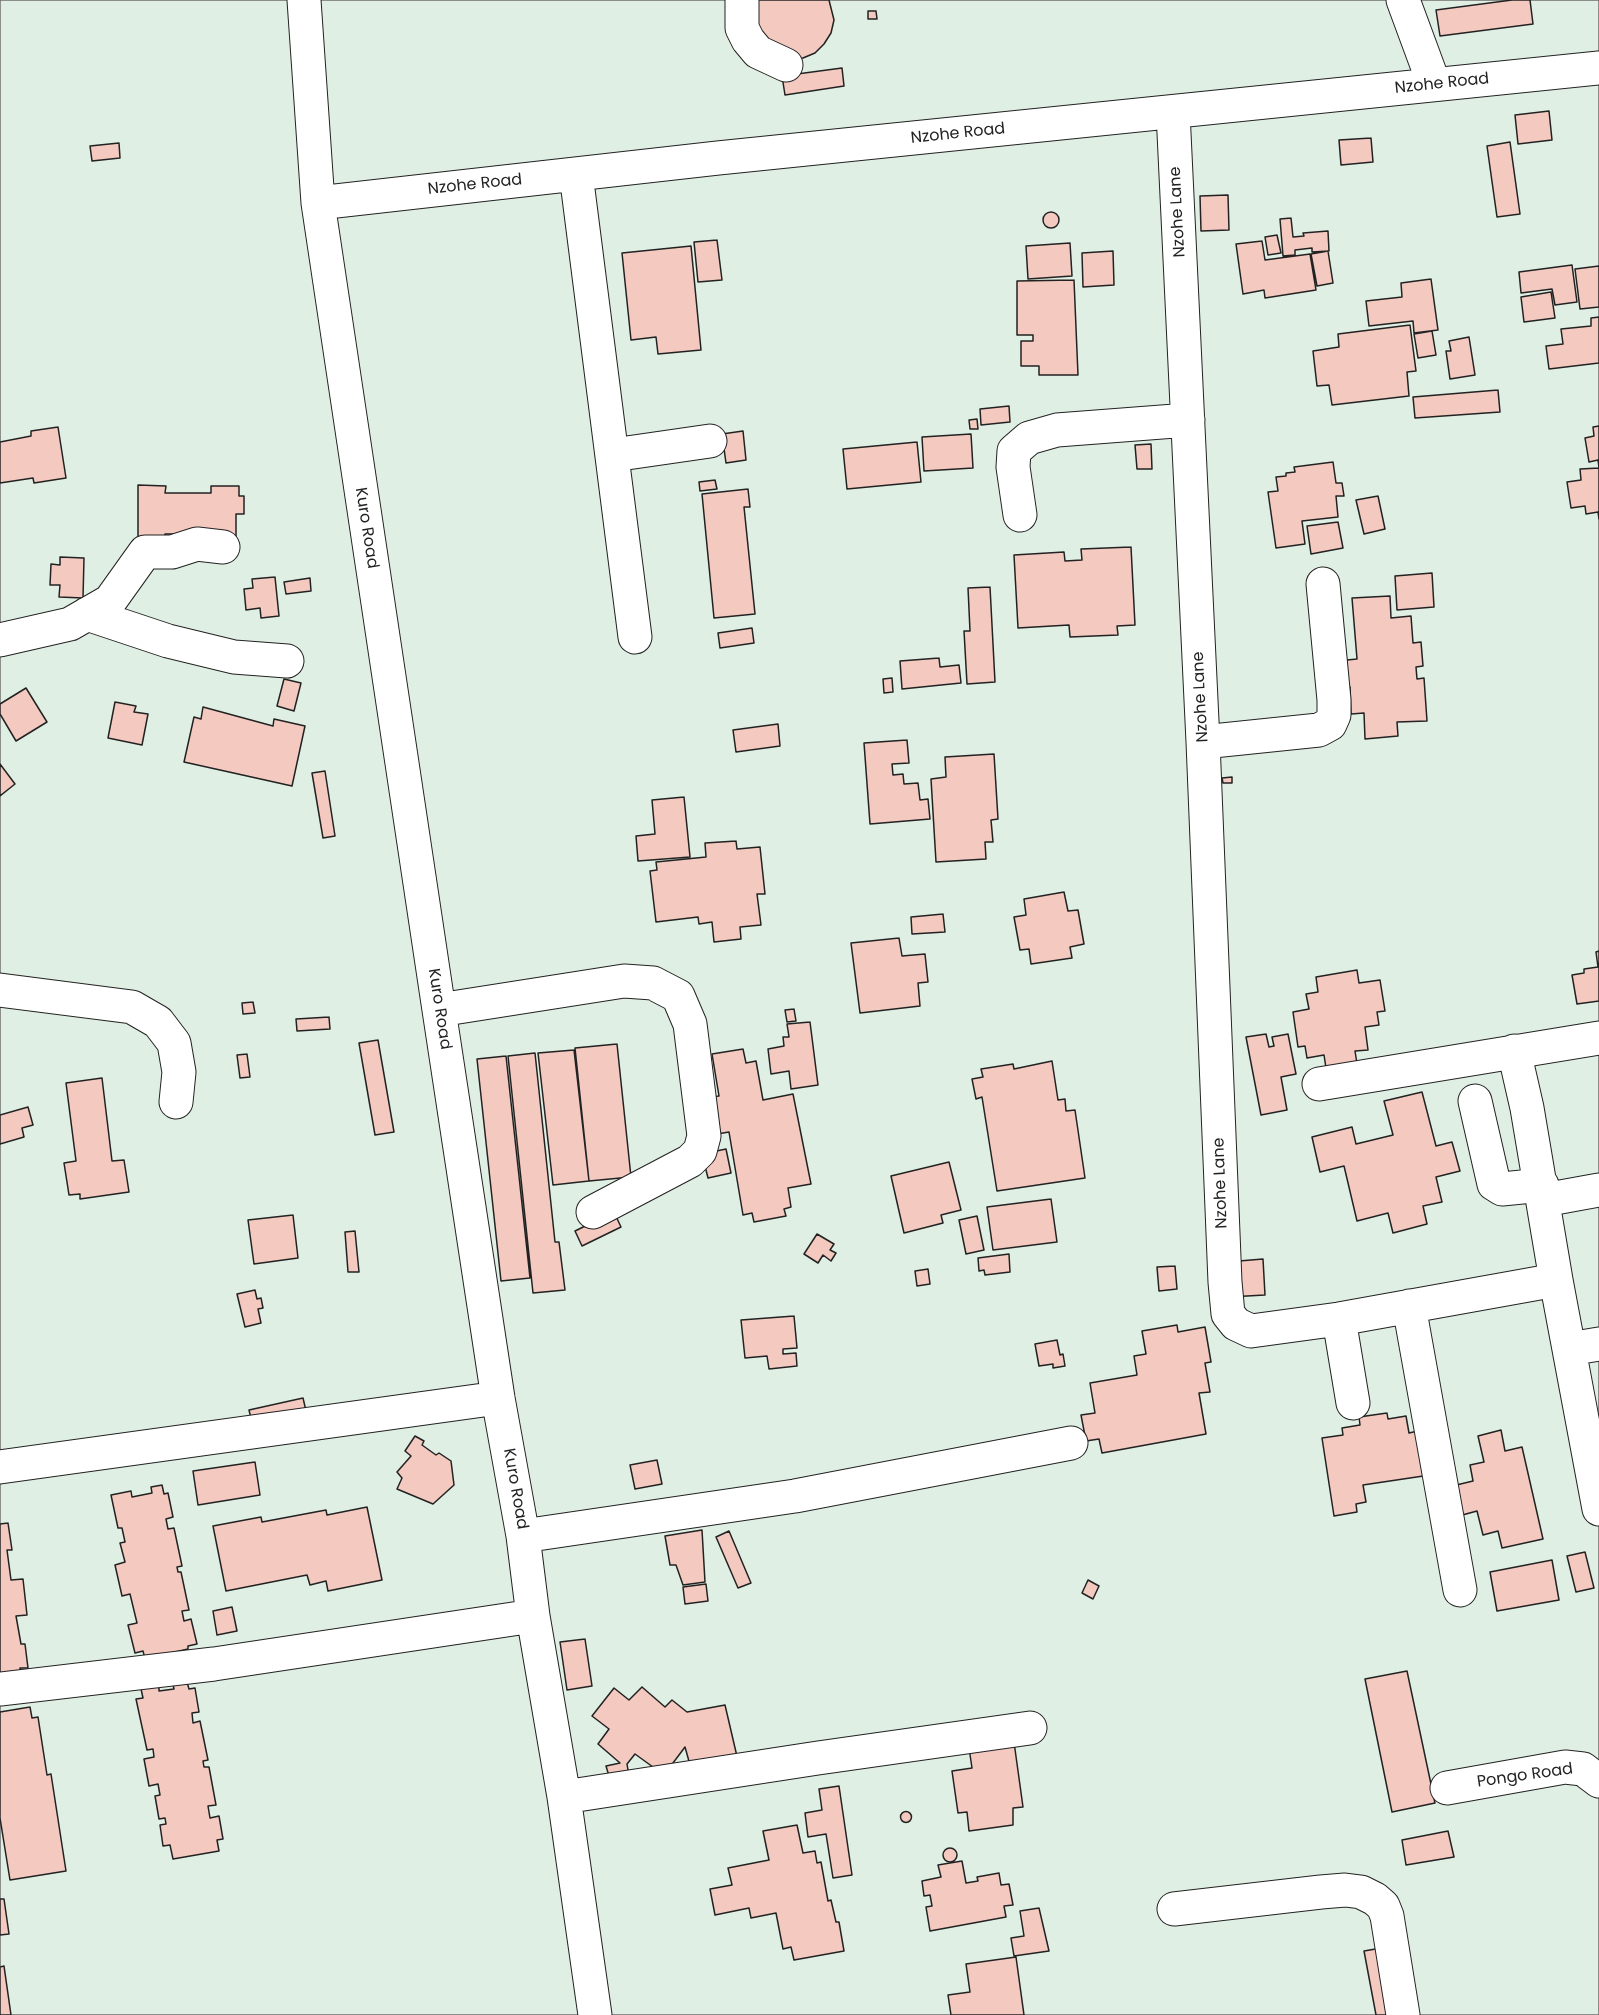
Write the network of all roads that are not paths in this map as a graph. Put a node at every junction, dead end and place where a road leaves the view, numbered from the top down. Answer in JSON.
{"nodes":[{"id":1,"x":304,"y":0,"type":"edge"},
{"id":2,"x":742,"y":0,"type":"edge"},
{"id":3,"x":1403,"y":0,"type":"edge"},
{"id":4,"x":786,"y":65,"type":"dead end"},
{"id":5,"x":1599,"y":68,"type":"edge"},
{"id":6,"x":1434,"y":84,"type":"junction"},
{"id":7,"x":1173,"y":112,"type":"junction"},
{"id":8,"x":576,"y":174,"type":"junction"},
{"id":9,"x":318,"y":203,"type":"junction"},
{"id":10,"x":1188,"y":420,"type":"junction"},
{"id":11,"x":710,"y":441,"type":"dead end"},
{"id":12,"x":614,"y":455,"type":"junction"},
{"id":13,"x":1020,"y":515,"type":"dead end"},
{"id":14,"x":223,"y":547,"type":"dead end"},
{"id":15,"x":1323,"y":584,"type":"dead end"},
{"id":16,"x":87,"y":614,"type":"junction"},
{"id":17,"x":635,"y":637,"type":"dead end"},
{"id":18,"x":0,"y":640,"type":"edge"},
{"id":19,"x":287,"y":661,"type":"dead end"},
{"id":20,"x":1203,"y":742,"type":"junction"},
{"id":21,"x":0,"y":990,"type":"edge"},
{"id":22,"x":439,"y":1010,"type":"junction"},
{"id":23,"x":1599,"y":1038,"type":"edge"},
{"id":24,"x":1514,"y":1051,"type":"junction"},
{"id":25,"x":1319,"y":1084,"type":"dead end"},
{"id":26,"x":1475,"y":1101,"type":"dead end"},
{"id":27,"x":176,"y":1102,"type":"dead end"},
{"id":28,"x":1599,"y":1190,"type":"edge"},
{"id":29,"x":1543,"y":1193,"type":"junction"},
{"id":30,"x":593,"y":1212,"type":"dead end"},
{"id":31,"x":1556,"y":1280,"type":"junction"},
{"id":32,"x":1409,"y":1306,"type":"junction"},
{"id":33,"x":1339,"y":1318,"type":"junction"},
{"id":34,"x":1585,"y":1360,"type":"edge"},
{"id":35,"x":498,"y":1398,"type":"junction"},
{"id":36,"x":1353,"y":1403,"type":"dead end"},
{"id":37,"x":1071,"y":1443,"type":"dead end"},
{"id":38,"x":0,"y":1467,"type":"edge"},
{"id":39,"x":1599,"y":1509,"type":"edge"},
{"id":40,"x":523,"y":1536,"type":"junction"},
{"id":41,"x":1460,"y":1590,"type":"dead end"},
{"id":42,"x":533,"y":1616,"type":"junction"},
{"id":43,"x":0,"y":1689,"type":"edge"},
{"id":44,"x":1030,"y":1728,"type":"dead end"},
{"id":45,"x":1599,"y":1781,"type":"edge"},
{"id":46,"x":1447,"y":1788,"type":"dead end"},
{"id":47,"x":564,"y":1797,"type":"junction"},
{"id":48,"x":1174,"y":1909,"type":"dead end"},
{"id":49,"x":596,"y":2015,"type":"edge"},
{"id":50,"x":1403,"y":2015,"type":"edge"}],
"edges":[{"from":1,"to":9,"type":"street","name":"Kuro Road"},
{"from":2,"to":4,"type":"street"},
{"from":3,"to":6,"type":"street"},
{"from":5,"to":6,"type":"street","name":"Nzohe Road"},
{"from":6,"to":7,"type":"street","name":"Nzohe Road"},
{"from":7,"to":8,"type":"street","name":"Nzohe Road"},
{"from":7,"to":10,"type":"street","name":"Nzohe Lane"},
{"from":8,"to":9,"type":"street","name":"Nzohe Road"},
{"from":8,"to":12,"type":"street"},
{"from":9,"to":22,"type":"street","name":"Kuro Road"},
{"from":10,"to":13,"type":"street"},
{"from":10,"to":20,"type":"street","name":"Nzohe Lane"},
{"from":11,"to":12,"type":"street"},
{"from":12,"to":17,"type":"street"},
{"from":14,"to":16,"type":"street"},
{"from":15,"to":20,"type":"street"},
{"from":16,"to":18,"type":"street"},
{"from":16,"to":19,"type":"street"},
{"from":20,"to":33,"type":"street","name":"Nzohe Lane"},
{"from":21,"to":27,"type":"street"},
{"from":22,"to":30,"type":"street"},
{"from":22,"to":35,"type":"street","name":"Kuro Road"},
{"from":23,"to":24,"type":"street"},
{"from":24,"to":25,"type":"street"},
{"from":24,"to":29,"type":"street"},
{"from":26,"to":29,"type":"street"},
{"from":28,"to":29,"type":"street"},
{"from":29,"to":31,"type":"street"},
{"from":31,"to":32,"type":"street","name":"Nzohe Lane"},
{"from":31,"to":34,"type":"street"},
{"from":32,"to":33,"type":"street","name":"Nzohe Lane"},
{"from":32,"to":41,"type":"street"},
{"from":33,"to":36,"type":"street"},
{"from":34,"to":39,"type":"street"},
{"from":35,"to":38,"type":"street"},
{"from":35,"to":40,"type":"street","name":"Kuro Road"},
{"from":37,"to":40,"type":"street"},
{"from":40,"to":42,"type":"street","name":"Kuro Road"},
{"from":42,"to":43,"type":"street"},
{"from":42,"to":47,"type":"street","name":"Kuro Road"},
{"from":44,"to":47,"type":"street"},
{"from":45,"to":46,"type":"street","name":"Pongo Road"},
{"from":47,"to":49,"type":"street","name":"Kuro Road"},
{"from":48,"to":50,"type":"street"}]}
